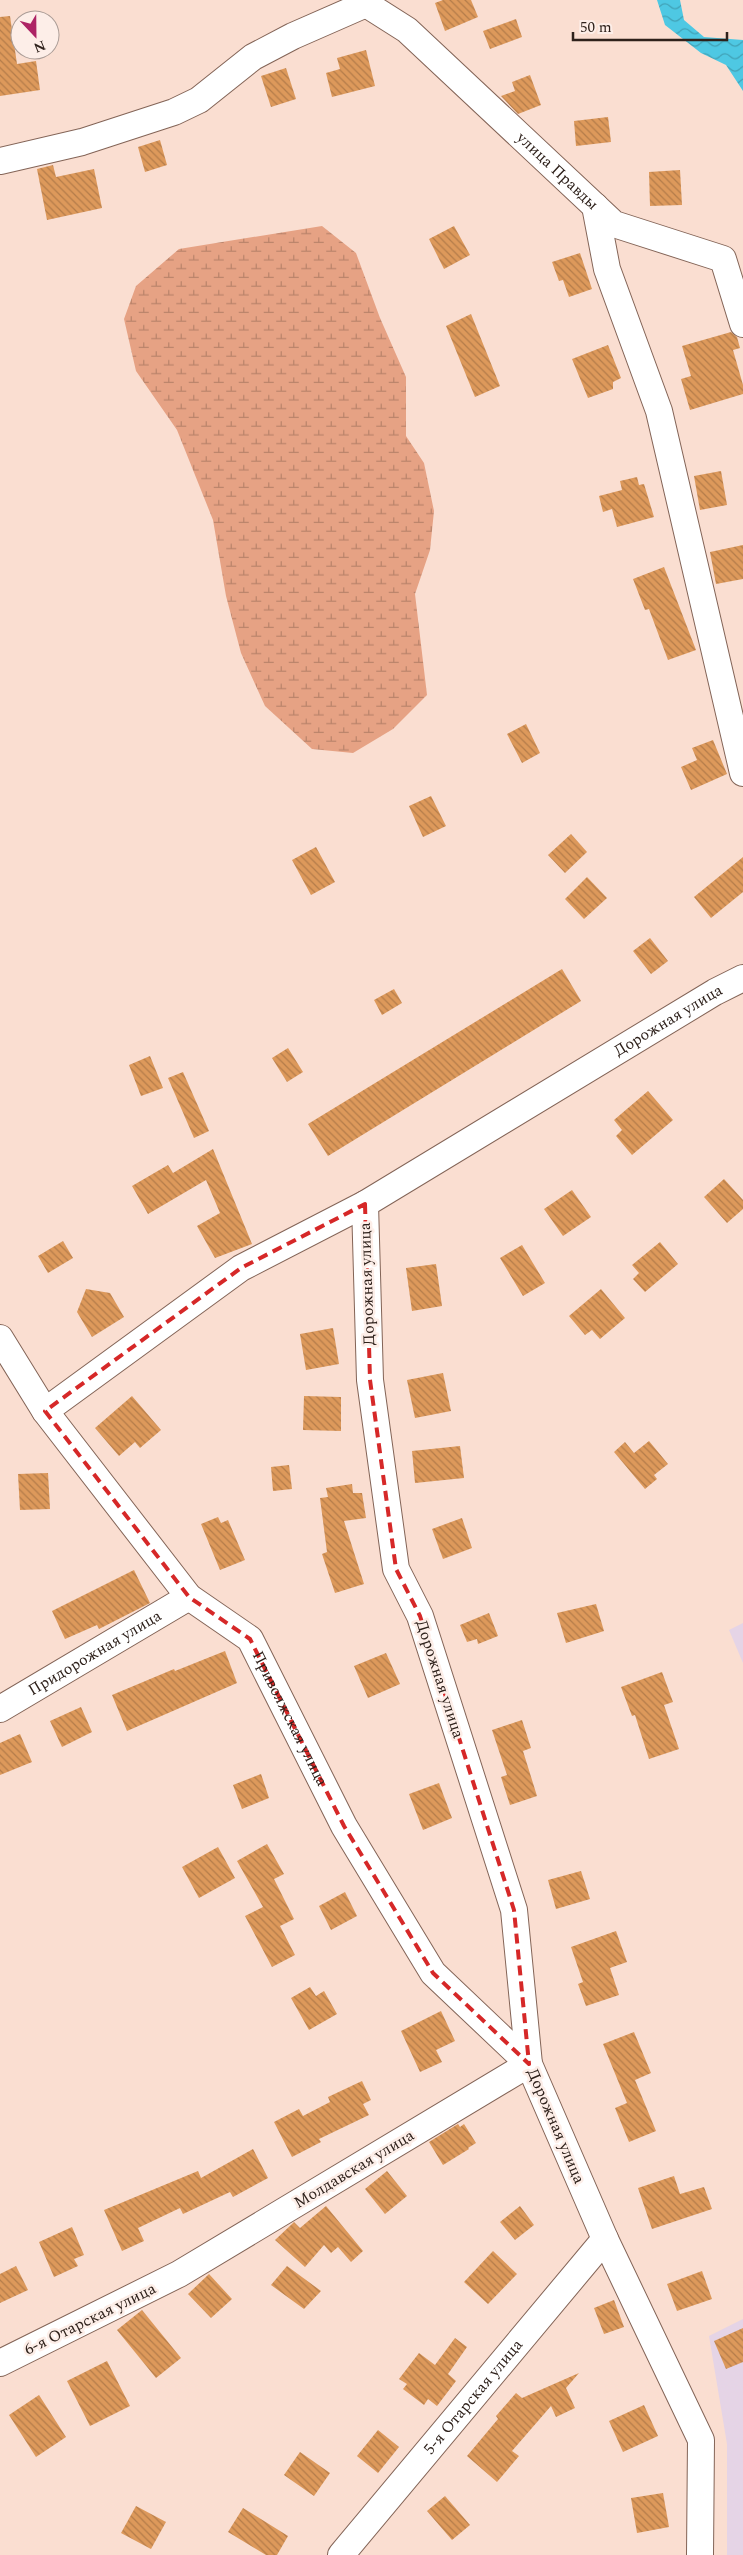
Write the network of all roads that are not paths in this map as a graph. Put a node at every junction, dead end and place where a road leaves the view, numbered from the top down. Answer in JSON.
{"nodes":[{"id":1,"x":365,"y":2,"type":"edge"},
{"id":2,"x":0,"y":161,"type":"edge"},
{"id":3,"x":595,"y":206,"type":"junction"},
{"id":4,"x":743,"y":324,"type":"edge"},
{"id":5,"x":743,"y":773,"type":"edge"},
{"id":6,"x":743,"y":978,"type":"edge"},
{"id":7,"x":365,"y":1204,"type":"junction"},
{"id":8,"x":0,"y":1338,"type":"edge"},
{"id":9,"x":45,"y":1411,"type":"junction"},
{"id":10,"x":189,"y":1597,"type":"junction"},
{"id":11,"x":0,"y":1709,"type":"edge"},
{"id":12,"x":529,"y":2064,"type":"junction"},
{"id":13,"x":605,"y":2239,"type":"junction"},
{"id":14,"x":179,"y":2274,"type":"joint"},
{"id":15,"x":0,"y":2363,"type":"edge"},
{"id":16,"x":341,"y":2555,"type":"edge"},
{"id":17,"x":700,"y":2555,"type":"edge"}],
"edges":[{"from":1,"to":2,"type":"street"},
{"from":1,"to":3,"type":"street","name":"улица Правды"},
{"from":3,"to":4,"type":"street","name":"улица Правды"},
{"from":3,"to":5,"type":"street"},
{"from":6,"to":7,"type":"street","name":"Дорожная улица"},
{"from":7,"to":9,"type":"street"},
{"from":7,"to":12,"type":"street","name":"Дорожная улица"},
{"from":8,"to":9,"type":"street","name":"Приволжская улица"},
{"from":9,"to":10,"type":"street","name":"Приволжская улица"},
{"from":10,"to":11,"type":"street","name":"Придорожная улица"},
{"from":10,"to":12,"type":"street","name":"Приволжская улица"},
{"from":12,"to":13,"type":"street","name":"Дорожная улица"},
{"from":12,"to":14,"type":"street","name":"Молдавская улица"},
{"from":13,"to":16,"type":"street","name":"5-я Отарская улица"},
{"from":13,"to":17,"type":"street","name":"Дорожная улица"},
{"from":14,"to":15,"type":"street","name":"6-я Отарская улица"}]}
